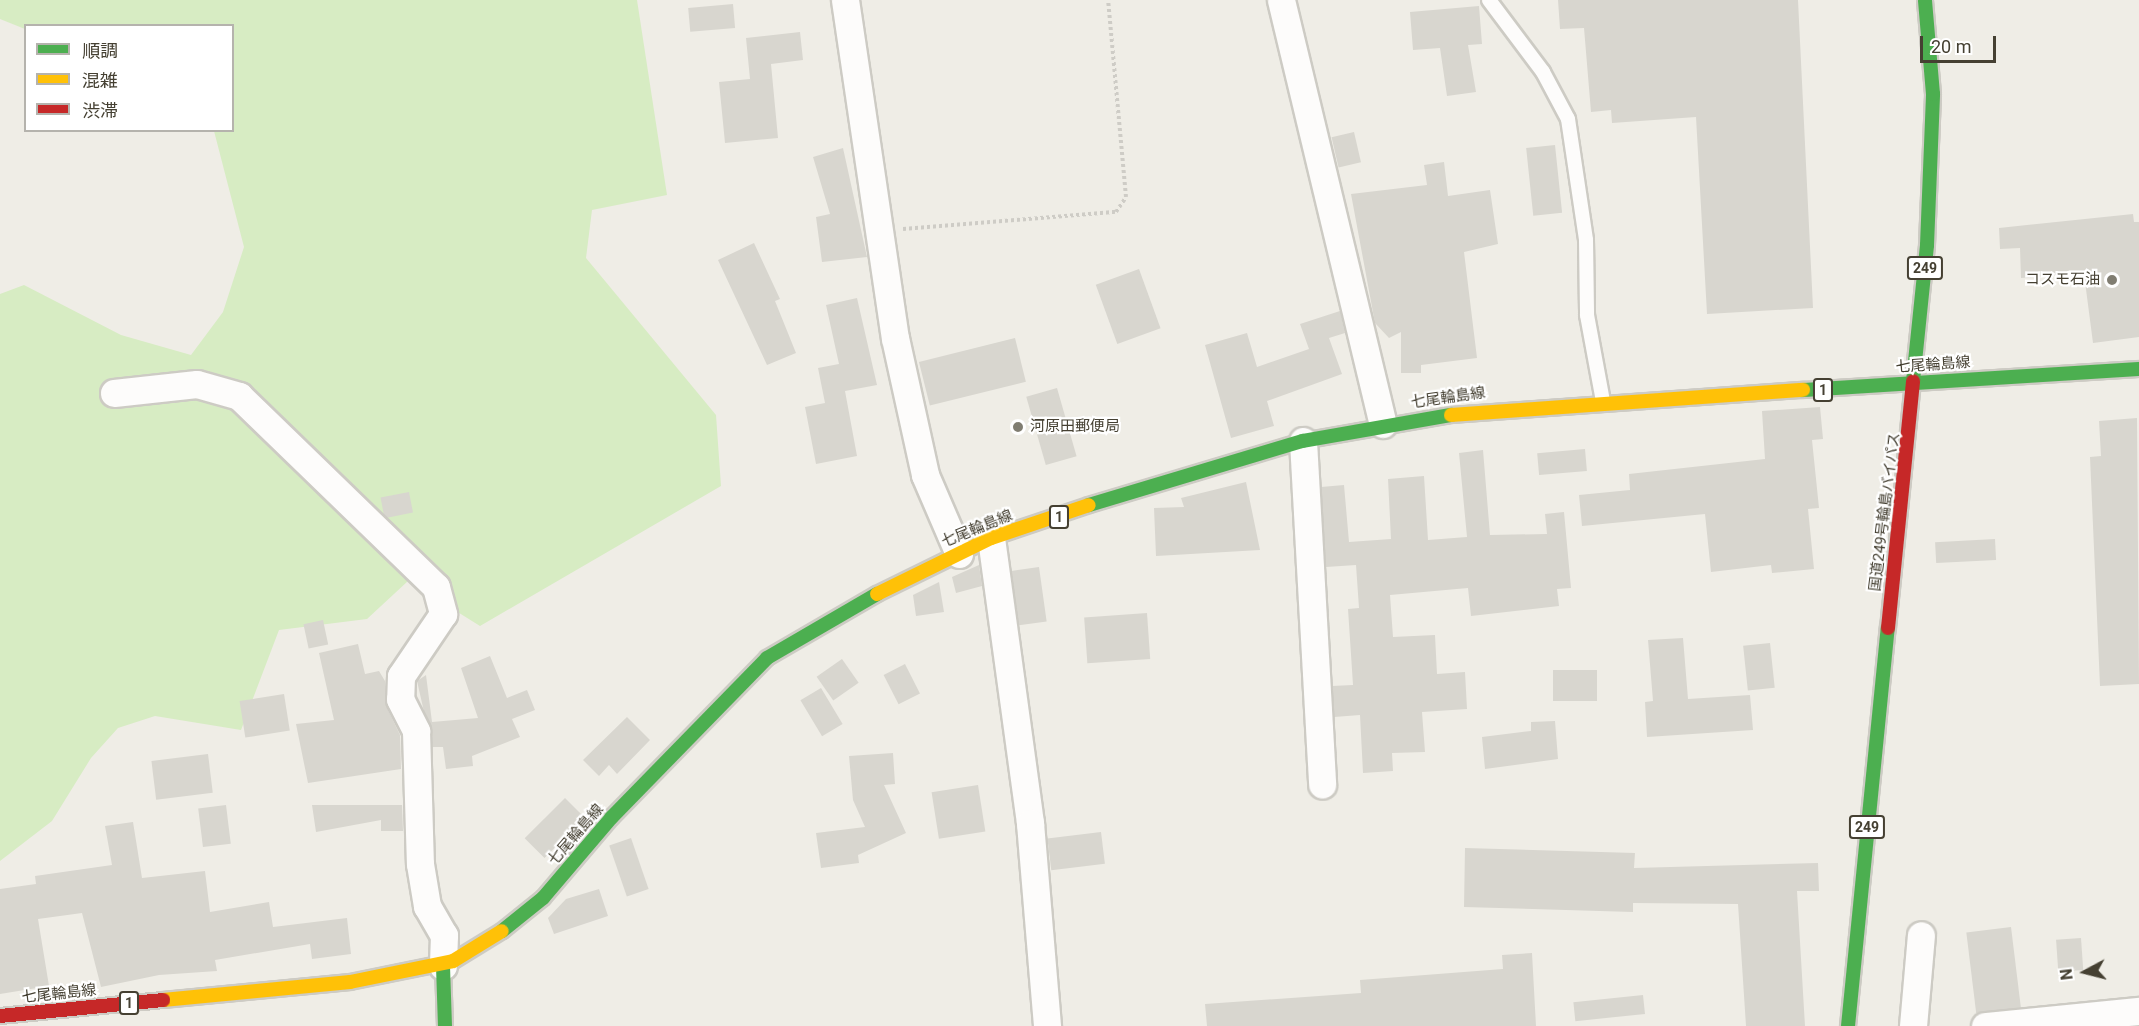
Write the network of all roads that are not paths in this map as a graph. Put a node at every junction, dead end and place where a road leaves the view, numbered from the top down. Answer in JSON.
{"nodes":[{"id":1,"x":845,"y":0,"type":"edge"},
{"id":2,"x":1281,"y":0,"type":"edge"},
{"id":3,"x":1490,"y":0,"type":"edge"},
{"id":4,"x":1925,"y":0,"type":"edge"},
{"id":5,"x":2139,"y":369,"type":"edge"},
{"id":6,"x":1914,"y":383,"type":"junction"},
{"id":7,"x":114,"y":393,"type":"dead end"},
{"id":8,"x":1603,"y":401,"type":"junction"},
{"id":9,"x":1383,"y":424,"type":"junction"},
{"id":10,"x":1303,"y":441,"type":"junction"},
{"id":11,"x":991,"y":538,"type":"junction"},
{"id":12,"x":959,"y":554,"type":"junction"},
{"id":13,"x":1322,"y":784,"type":"dead end"},
{"id":14,"x":1921,"y":935,"type":"dead end"},
{"id":15,"x":443,"y":966,"type":"junction"},
{"id":16,"x":2139,"y":1011,"type":"edge"},
{"id":17,"x":0,"y":1016,"type":"edge"},
{"id":18,"x":445,"y":1026,"type":"edge"},
{"id":19,"x":1047,"y":1026,"type":"edge"},
{"id":20,"x":1848,"y":1026,"type":"edge"},
{"id":21,"x":1913,"y":1026,"type":"edge"},
{"id":22,"x":1985,"y":1026,"type":"edge"}],
"edges":[{"from":1,"to":12,"type":"street"},
{"from":2,"to":9,"type":"street"},
{"from":3,"to":8,"type":"lane"},
{"from":4,"to":6,"type":"main road","name":"国道249号輪島バイパス","number":"249"},
{"from":5,"to":6,"type":"main road","name":"七尾輪島線","number":"1"},
{"from":6,"to":8,"type":"main road","name":"七尾輪島線","number":"1"},
{"from":6,"to":20,"type":"main road","name":"国道249号輪島バイパス","number":"249"},
{"from":7,"to":15,"type":"street"},
{"from":8,"to":9,"type":"main road","name":"七尾輪島線","number":"1"},
{"from":9,"to":10,"type":"main road","name":"七尾輪島線","number":"1"},
{"from":10,"to":11,"type":"main road","name":"七尾輪島線","number":"1"},
{"from":10,"to":13,"type":"street"},
{"from":11,"to":12,"type":"main road","name":"七尾輪島線","number":"1"},
{"from":11,"to":19,"type":"street"},
{"from":12,"to":15,"type":"main road","name":"七尾輪島線","number":"1"},
{"from":14,"to":21,"type":"street"},
{"from":15,"to":17,"type":"main road","name":"七尾輪島線","number":"1"},
{"from":15,"to":18,"type":"main road"},
{"from":16,"to":22,"type":"street"}]}
